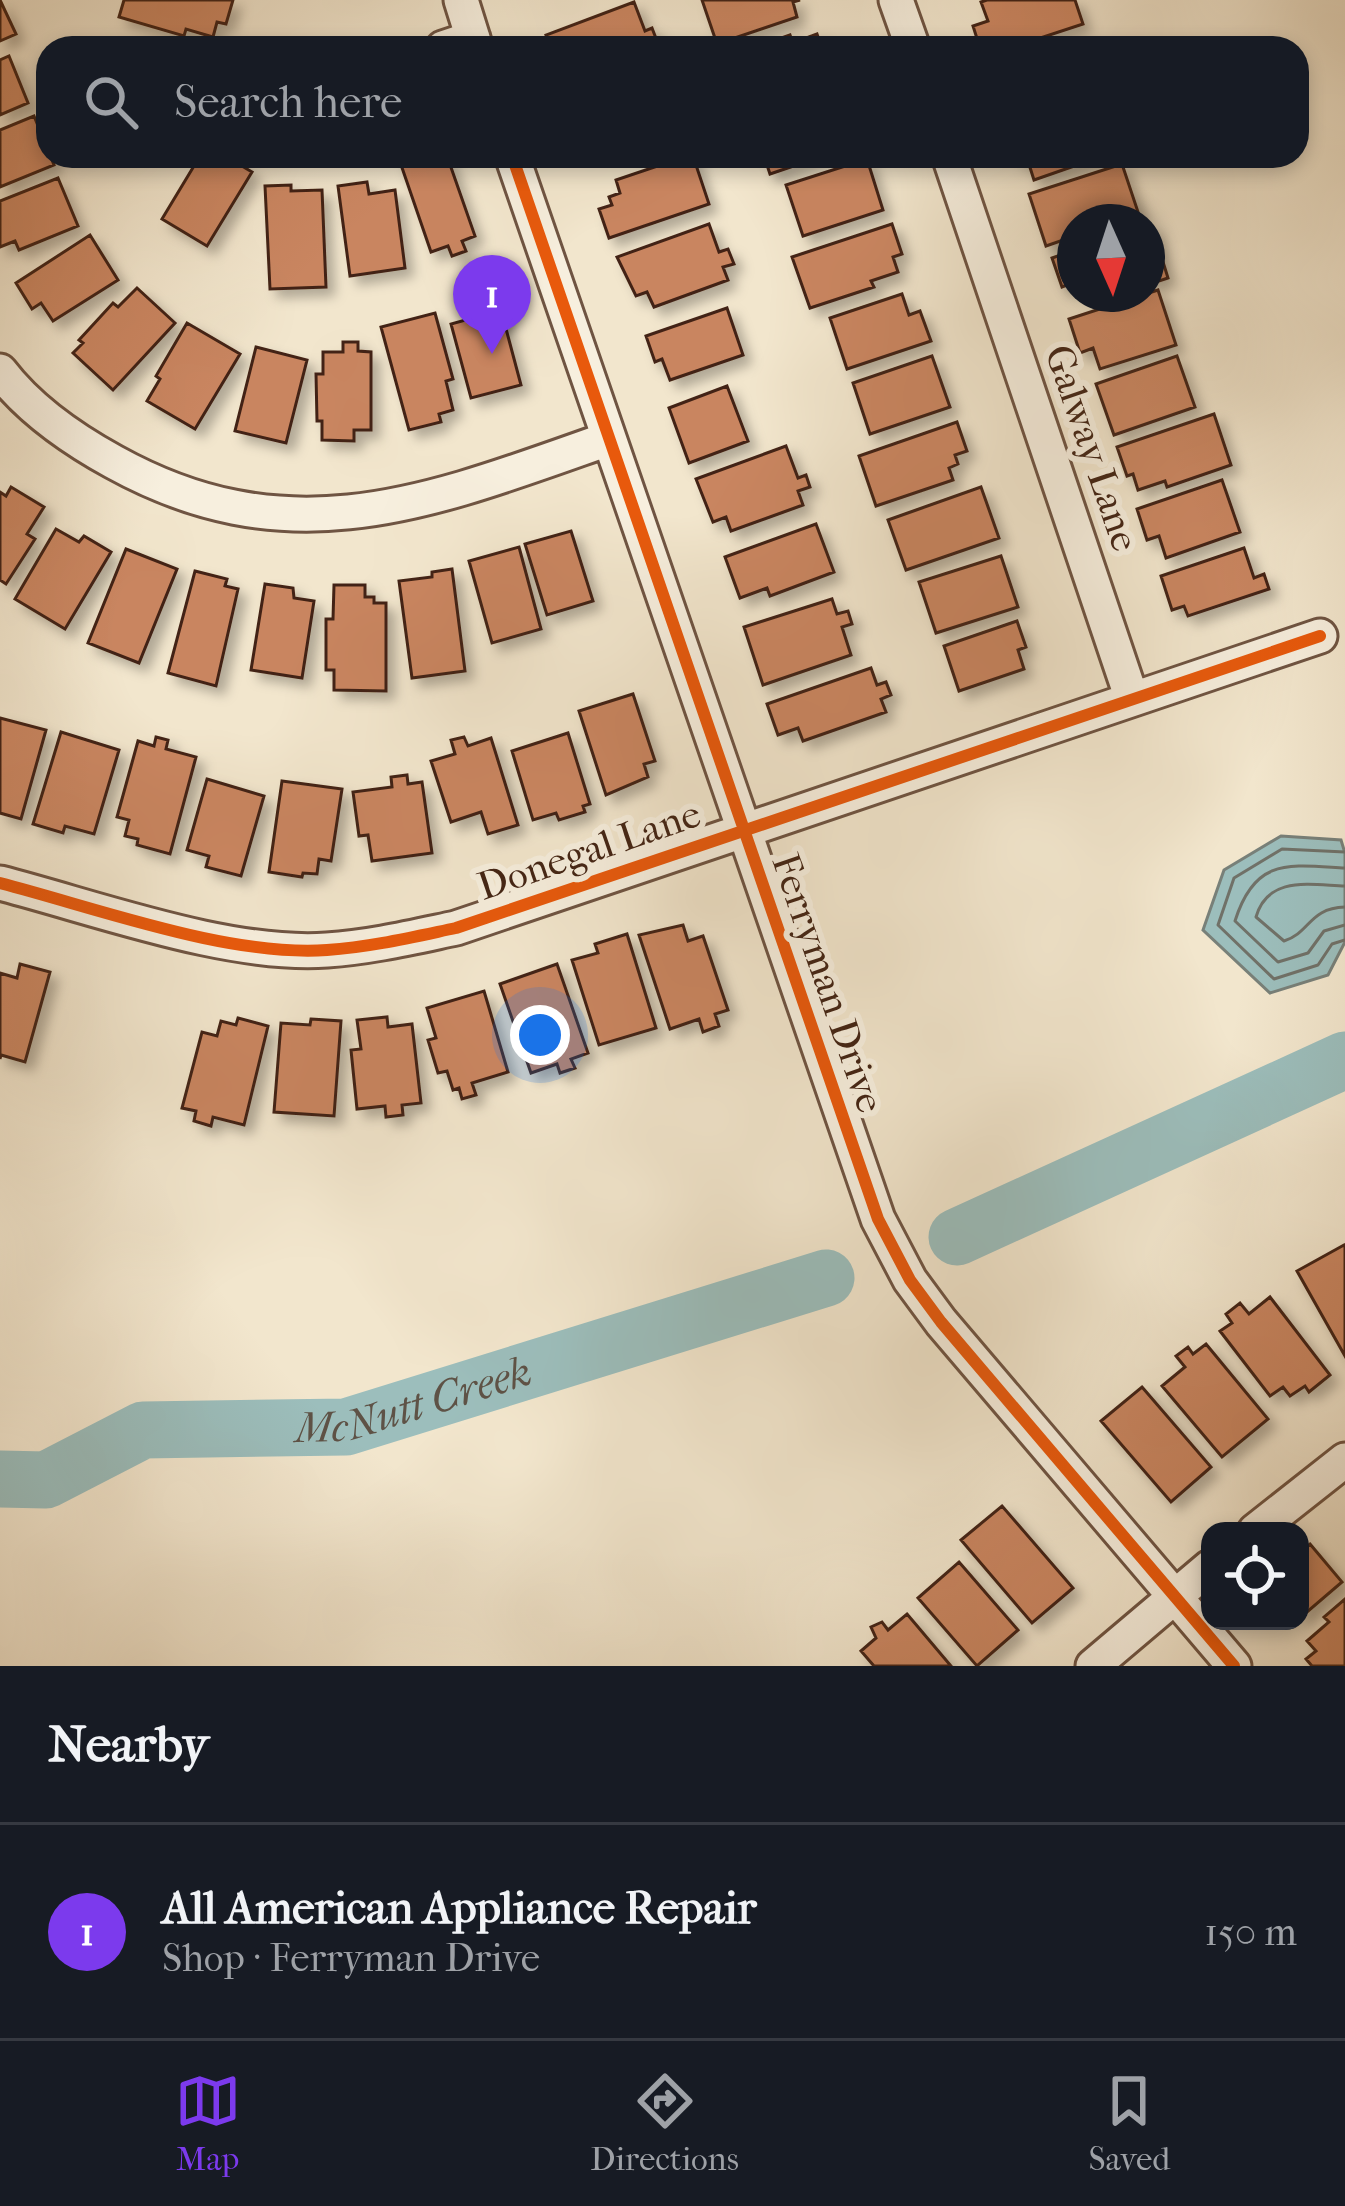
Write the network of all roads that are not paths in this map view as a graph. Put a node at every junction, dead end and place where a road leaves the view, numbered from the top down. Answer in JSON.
{"nodes":[{"id":1,"x":460,"y":0,"type":"edge"},
{"id":2,"x":896,"y":0,"type":"edge"},
{"id":3,"x":463,"y":36,"type":"edge"},
{"id":4,"x":909,"y":36,"type":"edge"},
{"id":5,"x":516,"y":168,"type":"edge"},
{"id":6,"x":953,"y":168,"type":"edge"},
{"id":7,"x":0,"y":371,"type":"edge"},
{"id":8,"x":608,"y":440,"type":"junction"},
{"id":9,"x":1320,"y":636,"type":"dead end"},
{"id":10,"x":1132,"y":698,"type":"junction"},
{"id":11,"x":743,"y":829,"type":"junction"},
{"id":12,"x":0,"y":883,"type":"edge"},
{"id":13,"x":1345,"y":1460,"type":"edge"},
{"id":14,"x":1266,"y":1522,"type":"edge"},
{"id":15,"x":1201,"y":1575,"type":"edge"},
{"id":16,"x":1176,"y":1595,"type":"junction"},
{"id":17,"x":1093,"y":1666,"type":"edge"},
{"id":18,"x":1234,"y":1666,"type":"edge"}],
"edges":[{"from":1,"to":3,"type":"street"},
{"from":2,"to":4,"type":"street"},
{"from":5,"to":8,"type":"street","name":"Ferryman Drive"},
{"from":6,"to":10,"type":"street","name":"Galway Lane"},
{"from":7,"to":8,"type":"street"},
{"from":8,"to":11,"type":"street","name":"Ferryman Drive"},
{"from":9,"to":10,"type":"street","name":"Donegal Lane"},
{"from":10,"to":11,"type":"street","name":"Donegal Lane"},
{"from":11,"to":12,"type":"street","name":"Donegal Lane"},
{"from":11,"to":16,"type":"street","name":"Ferryman Drive"},
{"from":13,"to":14,"type":"street"},
{"from":15,"to":16,"type":"street"},
{"from":16,"to":17,"type":"street"},
{"from":16,"to":18,"type":"street","name":"Ferryman Drive"}]}
